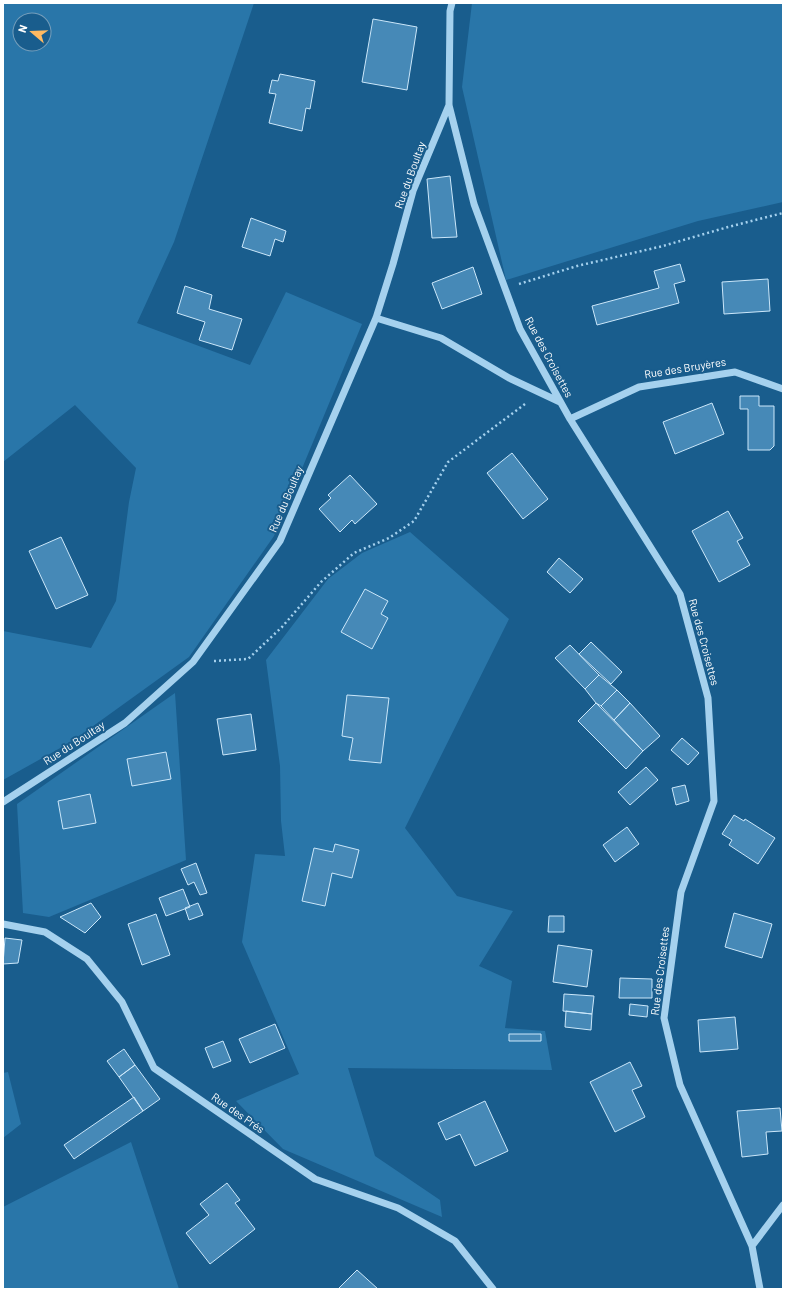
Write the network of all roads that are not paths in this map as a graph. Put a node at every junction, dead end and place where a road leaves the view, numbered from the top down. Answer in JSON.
{"nodes":[{"id":1,"x":452,"y":3,"type":"edge"},
{"id":2,"x":449,"y":105,"type":"junction"},
{"id":3,"x":376,"y":318,"type":"junction"},
{"id":4,"x":783,"y":390,"type":"edge"},
{"id":5,"x":560,"y":402,"type":"junction"},
{"id":6,"x":570,"y":419,"type":"junction"},
{"id":7,"x":3,"y":802,"type":"edge"},
{"id":8,"x":3,"y":924,"type":"edge"},
{"id":9,"x":783,"y":1205,"type":"edge"},
{"id":10,"x":752,"y":1246,"type":"junction"},
{"id":11,"x":493,"y":1289,"type":"edge"},
{"id":12,"x":760,"y":1289,"type":"edge"}],
"edges":[{"from":1,"to":2,"type":"street","name":"Rue des Croisettes"},
{"from":2,"to":3,"type":"street","name":"Rue du Boultay"},
{"from":2,"to":5,"type":"street","name":"Rue des Croisettes"},
{"from":3,"to":5,"type":"street"},
{"from":3,"to":7,"type":"street","name":"Rue du Boultay"},
{"from":4,"to":6,"type":"street","name":"Rue des Bruyères"},
{"from":5,"to":6,"type":"street","name":"Rue des Croisettes"},
{"from":6,"to":10,"type":"street","name":"Rue des Croisettes"},
{"from":8,"to":11,"type":"street","name":"Rue des Prés"},
{"from":9,"to":10,"type":"street"},
{"from":10,"to":12,"type":"street","name":"Rue des Croisettes"}]}
